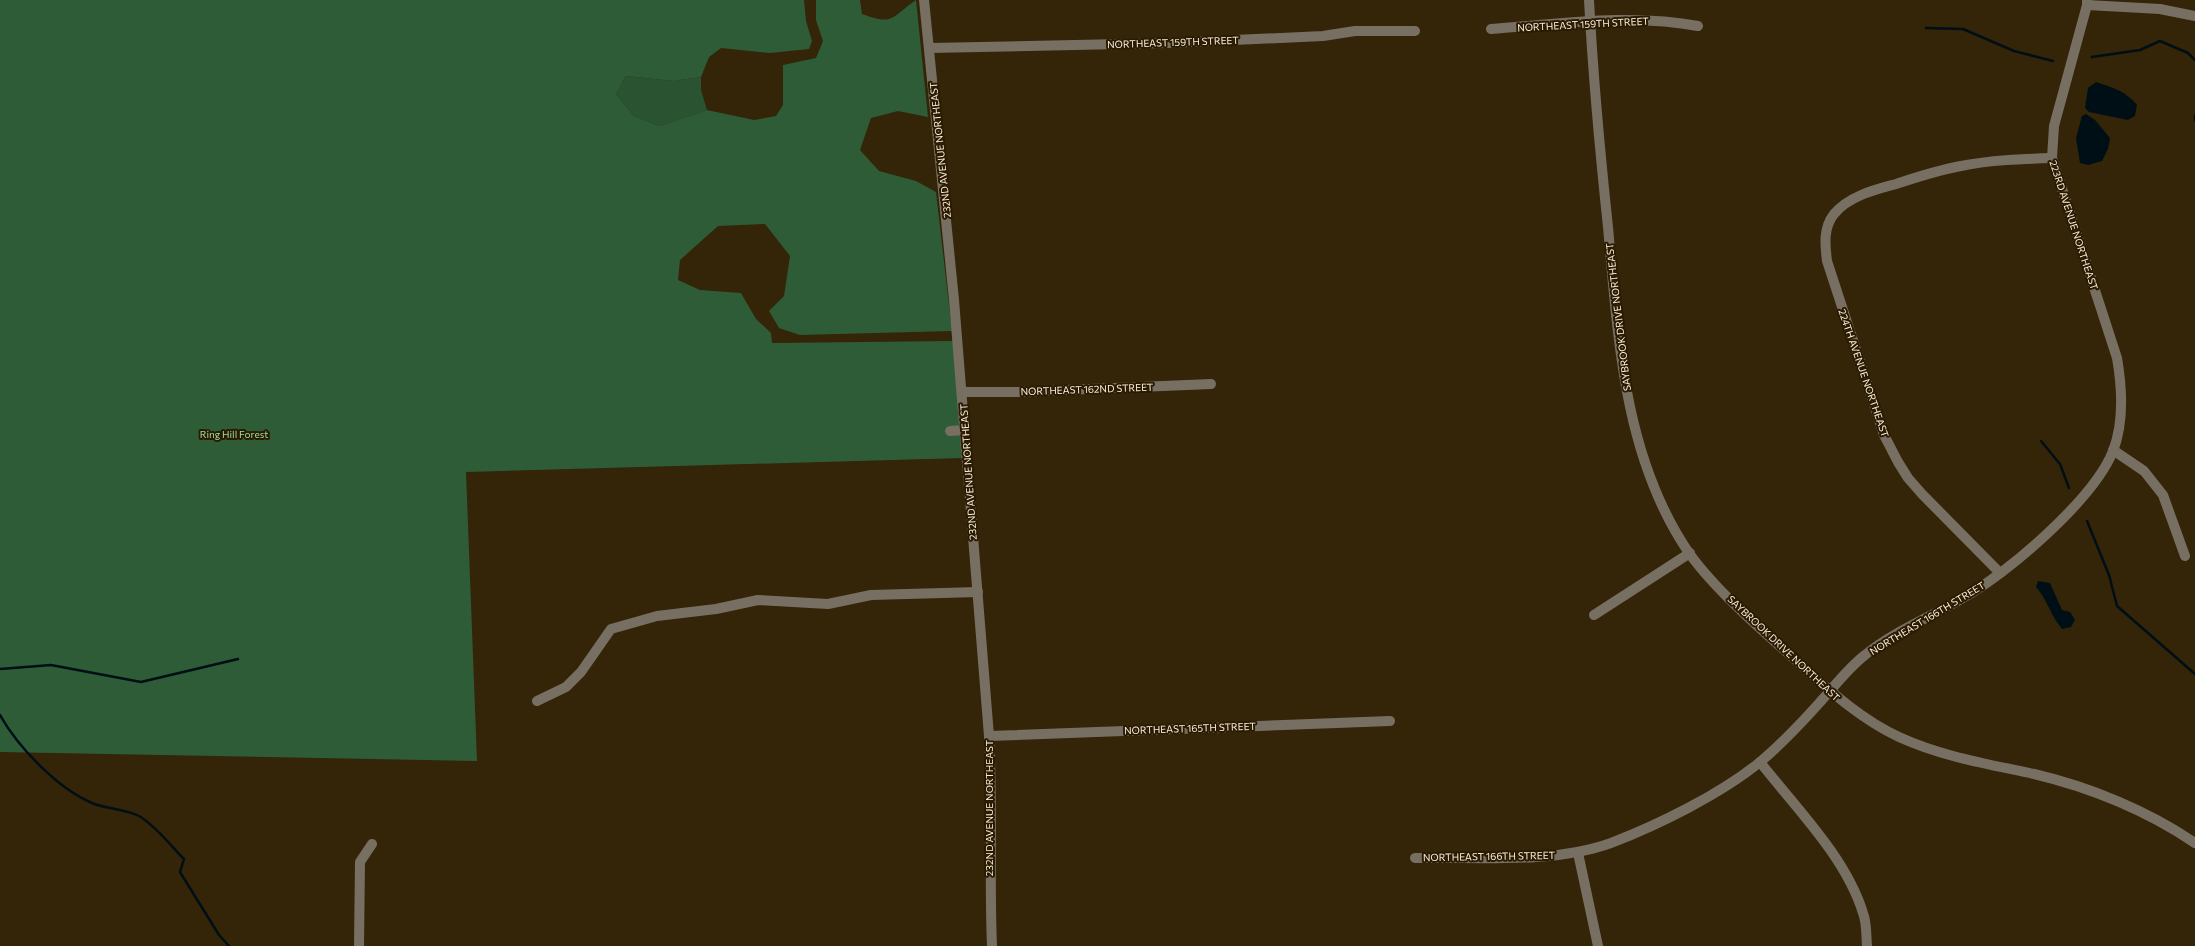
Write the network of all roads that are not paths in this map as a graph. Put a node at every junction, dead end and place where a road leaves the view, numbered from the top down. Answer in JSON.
{"nodes":[{"id":1,"x":924,"y":0,"type":"edge"},
{"id":2,"x":1589,"y":0,"type":"edge"},
{"id":3,"x":2087,"y":2,"type":"edge"},
{"id":4,"x":2195,"y":16,"type":"edge"},
{"id":5,"x":1590,"y":22,"type":"junction"},
{"id":6,"x":1698,"y":26,"type":"dead end"},
{"id":7,"x":1492,"y":29,"type":"dead end"},
{"id":8,"x":1416,"y":31,"type":"dead end"},
{"id":9,"x":930,"y":48,"type":"junction"},
{"id":10,"x":2052,"y":158,"type":"junction"},
{"id":11,"x":1211,"y":384,"type":"dead end"},
{"id":12,"x":962,"y":392,"type":"junction"},
{"id":13,"x":965,"y":430,"type":"junction"},
{"id":14,"x":950,"y":431,"type":"dead end"},
{"id":15,"x":2113,"y":450,"type":"junction"},
{"id":16,"x":1690,"y":553,"type":"junction"},
{"id":17,"x":2185,"y":556,"type":"dead end"},
{"id":18,"x":2000,"y":573,"type":"junction"},
{"id":19,"x":978,"y":592,"type":"junction"},
{"id":20,"x":1594,"y":615,"type":"dead end"},
{"id":21,"x":1830,"y":690,"type":"junction"},
{"id":22,"x":537,"y":701,"type":"dead end"},
{"id":23,"x":1390,"y":721,"type":"dead end"},
{"id":24,"x":989,"y":736,"type":"junction"},
{"id":25,"x":1760,"y":762,"type":"junction"},
{"id":26,"x":2195,"y":843,"type":"edge"},
{"id":27,"x":372,"y":844,"type":"dead end"},
{"id":28,"x":1578,"y":853,"type":"junction"},
{"id":29,"x":1414,"y":858,"type":"dead end"},
{"id":30,"x":359,"y":946,"type":"edge"},
{"id":31,"x":992,"y":946,"type":"edge"},
{"id":32,"x":1598,"y":946,"type":"edge"},
{"id":33,"x":1867,"y":946,"type":"edge"}],
"edges":[{"from":1,"to":9,"type":"street","name":"232ND AVENUE NORTHEAST"},
{"from":2,"to":5,"type":"street","name":"SAYBROOK DRIVE NORTHEAST"},
{"from":3,"to":4,"type":"street"},
{"from":3,"to":10,"type":"street","name":"223RD AVENUE NORTHEAST"},
{"from":5,"to":6,"type":"street","name":"NORTHEAST 159TH STREET"},
{"from":5,"to":7,"type":"street","name":"NORTHEAST 159TH STREET"},
{"from":5,"to":16,"type":"street","name":"SAYBROOK DRIVE NORTHEAST"},
{"from":8,"to":9,"type":"street","name":"NORTHEAST 159TH STREET"},
{"from":9,"to":12,"type":"street","name":"232ND AVENUE NORTHEAST"},
{"from":10,"to":15,"type":"street","name":"223RD AVENUE NORTHEAST"},
{"from":10,"to":18,"type":"street","name":"224TH AVENUE NORTHEAST"},
{"from":11,"to":12,"type":"street","name":"NORTHEAST 162ND STREET"},
{"from":12,"to":13,"type":"street","name":"232ND AVENUE NORTHEAST"},
{"from":13,"to":14,"type":"street"},
{"from":13,"to":19,"type":"street","name":"232ND AVENUE NORTHEAST"},
{"from":15,"to":17,"type":"street"},
{"from":15,"to":18,"type":"street","name":"NORTHEAST 166TH STREET"},
{"from":16,"to":20,"type":"street"},
{"from":16,"to":21,"type":"street","name":"SAYBROOK DRIVE NORTHEAST"},
{"from":18,"to":21,"type":"street","name":"NORTHEAST 166TH STREET"},
{"from":19,"to":22,"type":"street"},
{"from":19,"to":24,"type":"street","name":"232ND AVENUE NORTHEAST"},
{"from":21,"to":25,"type":"street","name":"NORTHEAST 166TH STREET"},
{"from":21,"to":26,"type":"street","name":"SAYBROOK DRIVE NORTHEAST"},
{"from":23,"to":24,"type":"street","name":"NORTHEAST 165TH STREET"},
{"from":24,"to":31,"type":"street","name":"232ND AVENUE NORTHEAST"},
{"from":25,"to":28,"type":"street","name":"NORTHEAST 166TH STREET"},
{"from":25,"to":33,"type":"street"},
{"from":27,"to":30,"type":"street"},
{"from":28,"to":29,"type":"street","name":"NORTHEAST 166TH STREET"},
{"from":28,"to":32,"type":"street"}]}
